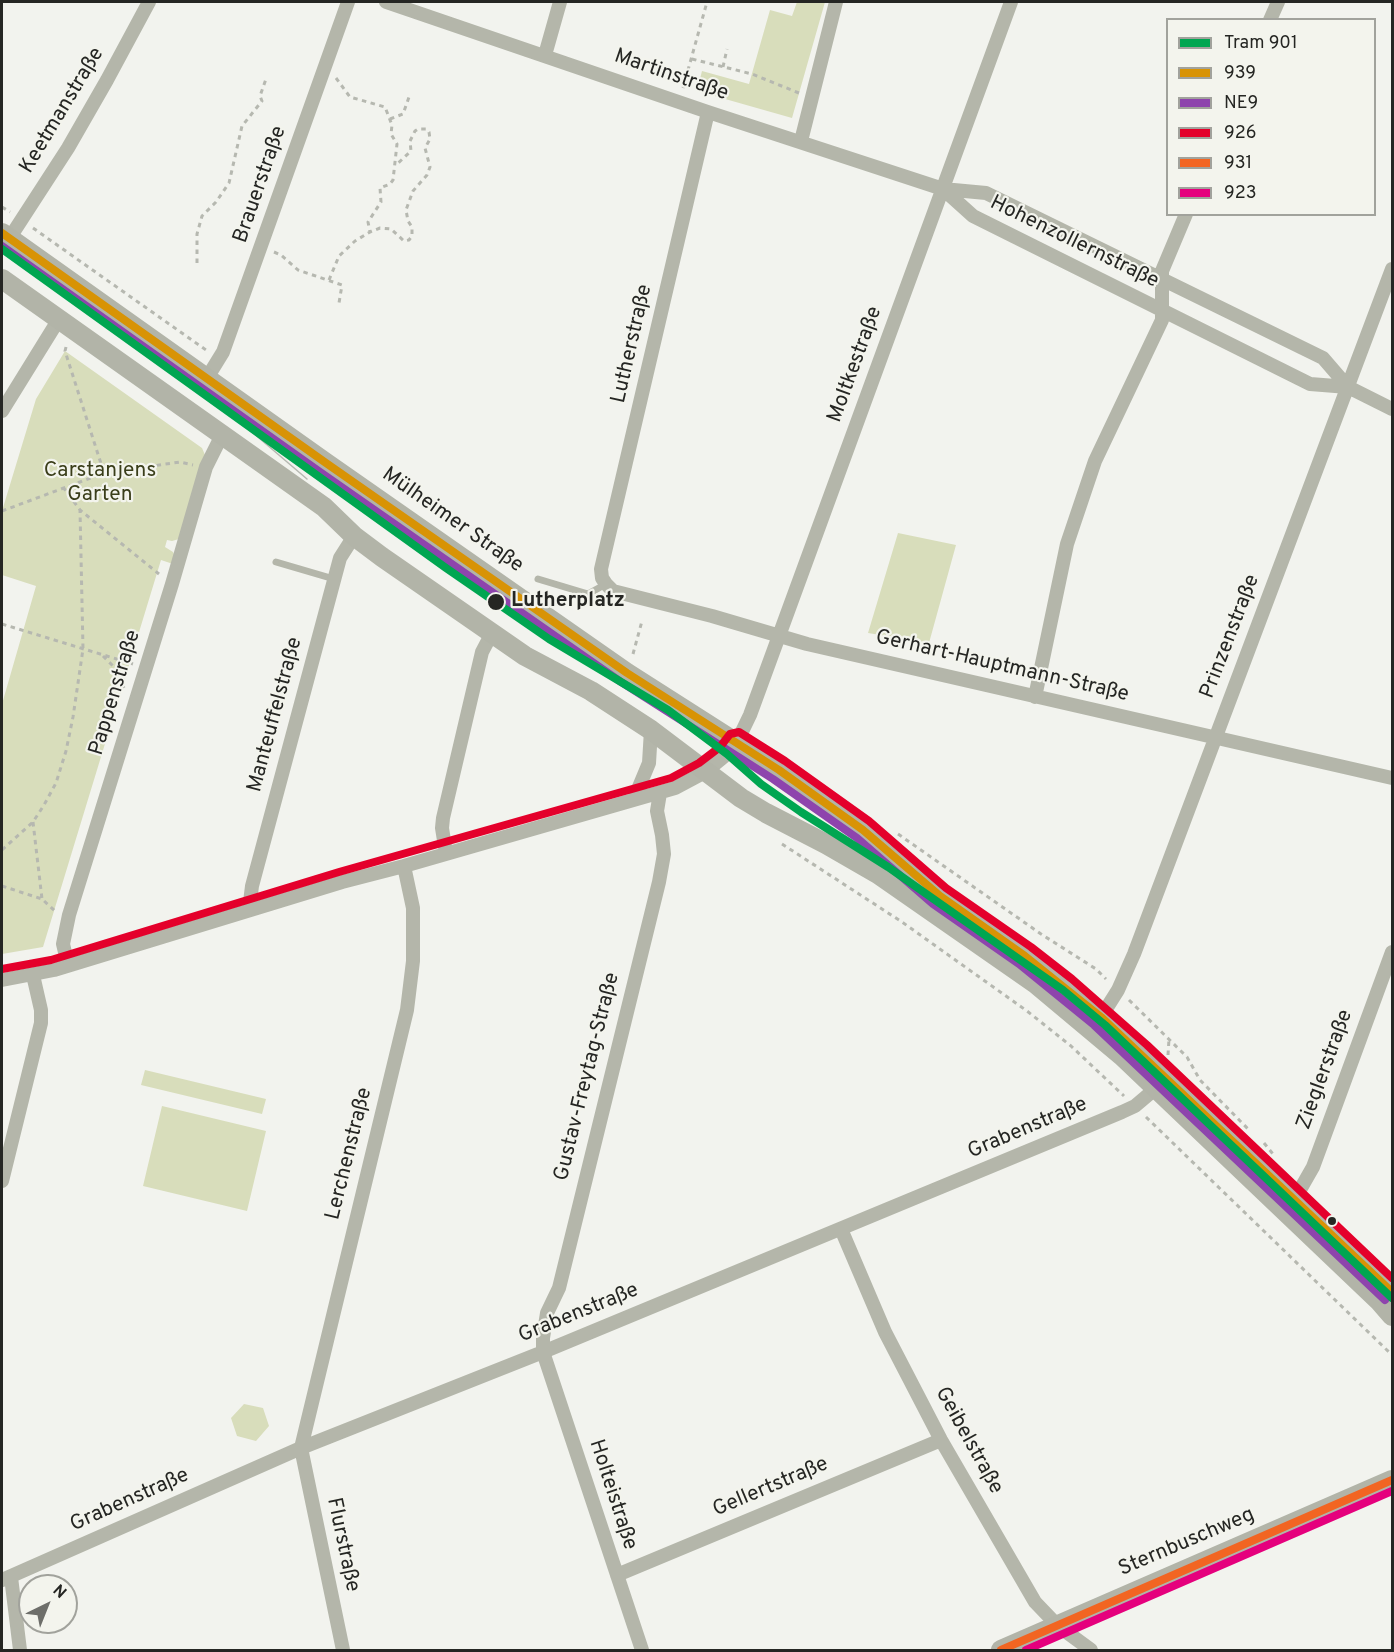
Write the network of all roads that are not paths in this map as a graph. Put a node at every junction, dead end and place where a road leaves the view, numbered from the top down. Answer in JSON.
{"nodes":[{"id":1,"x":149,"y":2,"type":"edge"},
{"id":2,"x":348,"y":2,"type":"edge"},
{"id":3,"x":386,"y":2,"type":"edge"},
{"id":4,"x":560,"y":2,"type":"edge"},
{"id":5,"x":836,"y":2,"type":"edge"},
{"id":6,"x":1011,"y":2,"type":"edge"},
{"id":7,"x":1278,"y":2,"type":"edge"},
{"id":8,"x":1271,"y":18,"type":"edge"},
{"id":9,"x":545,"y":55,"type":"junction"},
{"id":10,"x":708,"y":112,"type":"junction"},
{"id":11,"x":801,"y":141,"type":"junction"},
{"id":12,"x":943,"y":189,"type":"junction"},
{"id":13,"x":1185,"y":216,"type":"edge"},
{"id":14,"x":5,"y":236,"type":"edge"},
{"id":15,"x":1392,"y":269,"type":"edge"},
{"id":16,"x":2,"y":279,"type":"edge"},
{"id":17,"x":1161,"y":280,"type":"junction"},
{"id":18,"x":1164,"y":311,"type":"junction"},
{"id":19,"x":59,"y":319,"type":"junction"},
{"id":20,"x":207,"y":378,"type":"junction"},
{"id":21,"x":1348,"y":387,"type":"junction"},
{"id":22,"x":1392,"y":409,"type":"edge"},
{"id":23,"x":2,"y":411,"type":"edge"},
{"id":24,"x":218,"y":441,"type":"junction"},
{"id":25,"x":354,"y":536,"type":"junction"},
{"id":26,"x":276,"y":562,"type":"dead end"},
{"id":27,"x":334,"y":579,"type":"junction"},
{"id":28,"x":538,"y":579,"type":"dead end"},
{"id":29,"x":606,"y":584,"type":"junction"},
{"id":30,"x":492,"y":633,"type":"junction"},
{"id":31,"x":779,"y":634,"type":"junction"},
{"id":32,"x":1035,"y":697,"type":"junction"},
{"id":33,"x":651,"y":730,"type":"junction"},
{"id":34,"x":1216,"y":737,"type":"junction"},
{"id":35,"x":737,"y":742,"type":"junction"},
{"id":36,"x":705,"y":772,"type":"junction"},
{"id":37,"x":1392,"y":778,"type":"edge"},
{"id":38,"x":660,"y":793,"type":"junction"},
{"id":39,"x":640,"y":798,"type":"junction"},
{"id":40,"x":657,"y":811,"type":"junction"},
{"id":41,"x":446,"y":853,"type":"junction"},
{"id":42,"x":404,"y":866,"type":"junction"},
{"id":43,"x":249,"y":910,"type":"junction"},
{"id":44,"x":1392,"y":952,"type":"edge"},
{"id":45,"x":68,"y":965,"type":"junction"},
{"id":46,"x":33,"y":975,"type":"junction"},
{"id":47,"x":2,"y":980,"type":"edge"},
{"id":48,"x":1101,"y":1017,"type":"junction"},
{"id":49,"x":1161,"y":1084,"type":"junction"},
{"id":50,"x":2,"y":1181,"type":"edge"},
{"id":51,"x":1293,"y":1198,"type":"junction"},
{"id":52,"x":841,"y":1229,"type":"junction"},
{"id":53,"x":1392,"y":1292,"type":"edge"},
{"id":54,"x":1392,"y":1316,"type":"edge"},
{"id":55,"x":543,"y":1352,"type":"junction"},
{"id":56,"x":941,"y":1440,"type":"junction"},
{"id":57,"x":301,"y":1448,"type":"junction"},
{"id":58,"x":1392,"y":1480,"type":"edge"},
{"id":59,"x":617,"y":1575,"type":"junction"},
{"id":60,"x":6,"y":1578,"type":"edge"},
{"id":61,"x":1057,"y":1625,"type":"junction"},
{"id":62,"x":20,"y":1650,"type":"edge"},
{"id":63,"x":343,"y":1650,"type":"edge"},
{"id":64,"x":642,"y":1650,"type":"edge"},
{"id":65,"x":1001,"y":1650,"type":"edge"},
{"id":66,"x":1091,"y":1650,"type":"edge"}],
"edges":[{"from":1,"to":14,"type":"street","name":"Keetmanstraße"},
{"from":2,"to":20,"type":"street","name":"Brauerstraße"},
{"from":3,"to":9,"type":"street","name":"Martinstraße"},
{"from":4,"to":9,"type":"street"},
{"from":5,"to":11,"type":"street"},
{"from":6,"to":12,"type":"street","name":"Moltkestraße"},
{"from":7,"to":8,"type":"street"},
{"from":9,"to":10,"type":"street","name":"Martinstraße"},
{"from":10,"to":11,"type":"street","name":"Martinstraße"},
{"from":10,"to":29,"type":"street","name":"Lutherstraße"},
{"from":11,"to":12,"type":"street","name":"Martinstraße"},
{"from":12,"to":17,"type":"street","name":"Hohenzollernstraße"},
{"from":12,"to":18,"type":"street","name":"Hohenzollernstraße"},
{"from":12,"to":31,"type":"street","name":"Moltkestraße"},
{"from":13,"to":17,"type":"street"},
{"from":14,"to":20,"type":"main road","name":"Mülheimer Straße"},
{"from":15,"to":21,"type":"street","name":"Prinzenstraße"},
{"from":16,"to":19,"type":"main road","name":"Mülheimer Straße"},
{"from":17,"to":18,"type":"street"},
{"from":17,"to":21,"type":"street","name":"Hohenzollernstraße"},
{"from":18,"to":21,"type":"street","name":"Hohenzollernstraße"},
{"from":18,"to":32,"type":"street"},
{"from":19,"to":23,"type":"street"},
{"from":19,"to":24,"type":"main road","name":"Mülheimer Straße"},
{"from":20,"to":35,"type":"main road","name":"Mülheimer Straße"},
{"from":21,"to":22,"type":"street","name":"Hohenzollernstraße"},
{"from":21,"to":34,"type":"street","name":"Prinzenstraße"},
{"from":24,"to":25,"type":"main road","name":"Mülheimer Straße"},
{"from":24,"to":45,"type":"street","name":"Pappenstraße"},
{"from":25,"to":27,"type":"street","name":"Manteuffelstraße"},
{"from":25,"to":30,"type":"main road","name":"Mülheimer Straße"},
{"from":26,"to":27,"type":"lane"},
{"from":27,"to":43,"type":"street","name":"Manteuffelstraße"},
{"from":28,"to":29,"type":"lane"},
{"from":29,"to":31,"type":"street","name":"Gerhart-Hauptmann-Straße"},
{"from":30,"to":33,"type":"main road","name":"Mülheimer Straße"},
{"from":30,"to":41,"type":"street"},
{"from":31,"to":32,"type":"street","name":"Gerhart-Hauptmann-Straße"},
{"from":31,"to":35,"type":"street","name":"Moltkestraße"},
{"from":32,"to":34,"type":"street","name":"Gerhart-Hauptmann-Straße"},
{"from":33,"to":36,"type":"main road","name":"Mülheimer Straße"},
{"from":33,"to":39,"type":"street"},
{"from":34,"to":37,"type":"street","name":"Gerhart-Hauptmann-Straße"},
{"from":34,"to":48,"type":"street","name":"Prinzenstraße"},
{"from":35,"to":36,"type":"street","name":"Moltkestraße"},
{"from":35,"to":48,"type":"main road","name":"Mülheimer Straße"},
{"from":36,"to":38,"type":"street","name":"Moltkestraße"},
{"from":36,"to":49,"type":"main road","name":"Mülheimer Straße"},
{"from":38,"to":39,"type":"street","name":"Moltkestraße"},
{"from":38,"to":40,"type":"street","name":"Gustav-Freytag-Straße"},
{"from":39,"to":40,"type":"street","name":"Gustav-Freytag-Straße"},
{"from":39,"to":41,"type":"street","name":"Moltkestraße"},
{"from":40,"to":55,"type":"street","name":"Gustav-Freytag-Straße"},
{"from":41,"to":42,"type":"street","name":"Moltkestraße"},
{"from":42,"to":43,"type":"street","name":"Moltkestraße"},
{"from":42,"to":57,"type":"street","name":"Lerchenstraße"},
{"from":43,"to":45,"type":"street","name":"Moltkestraße"},
{"from":44,"to":51,"type":"street","name":"Zieglerstraße"},
{"from":45,"to":46,"type":"street","name":"Moltkestraße"},
{"from":46,"to":47,"type":"street","name":"Moltkestraße"},
{"from":46,"to":50,"type":"street"},
{"from":48,"to":49,"type":"main road","name":"Mülheimer Straße"},
{"from":49,"to":51,"type":"main road","name":"Mülheimer Straße"},
{"from":49,"to":52,"type":"street","name":"Grabenstraße"},
{"from":49,"to":54,"type":"main road","name":"Mülheimer Straße"},
{"from":51,"to":53,"type":"main road","name":"Mülheimer Straße"},
{"from":52,"to":55,"type":"street","name":"Grabenstraße"},
{"from":52,"to":56,"type":"street","name":"Geibelstraße"},
{"from":55,"to":57,"type":"street","name":"Grabenstraße"},
{"from":55,"to":59,"type":"street","name":"Holteistraße"},
{"from":56,"to":59,"type":"street","name":"Gellertstraße"},
{"from":56,"to":61,"type":"street","name":"Geibelstraße"},
{"from":57,"to":60,"type":"street","name":"Grabenstraße"},
{"from":57,"to":63,"type":"street","name":"Flurstraße"},
{"from":58,"to":61,"type":"main road","name":"Sternbuschweg"},
{"from":59,"to":64,"type":"street","name":"Holteistraße"},
{"from":60,"to":62,"type":"street"},
{"from":61,"to":65,"type":"main road","name":"Sternbuschweg"},
{"from":61,"to":66,"type":"street","name":"Geibelstraße"}]}
